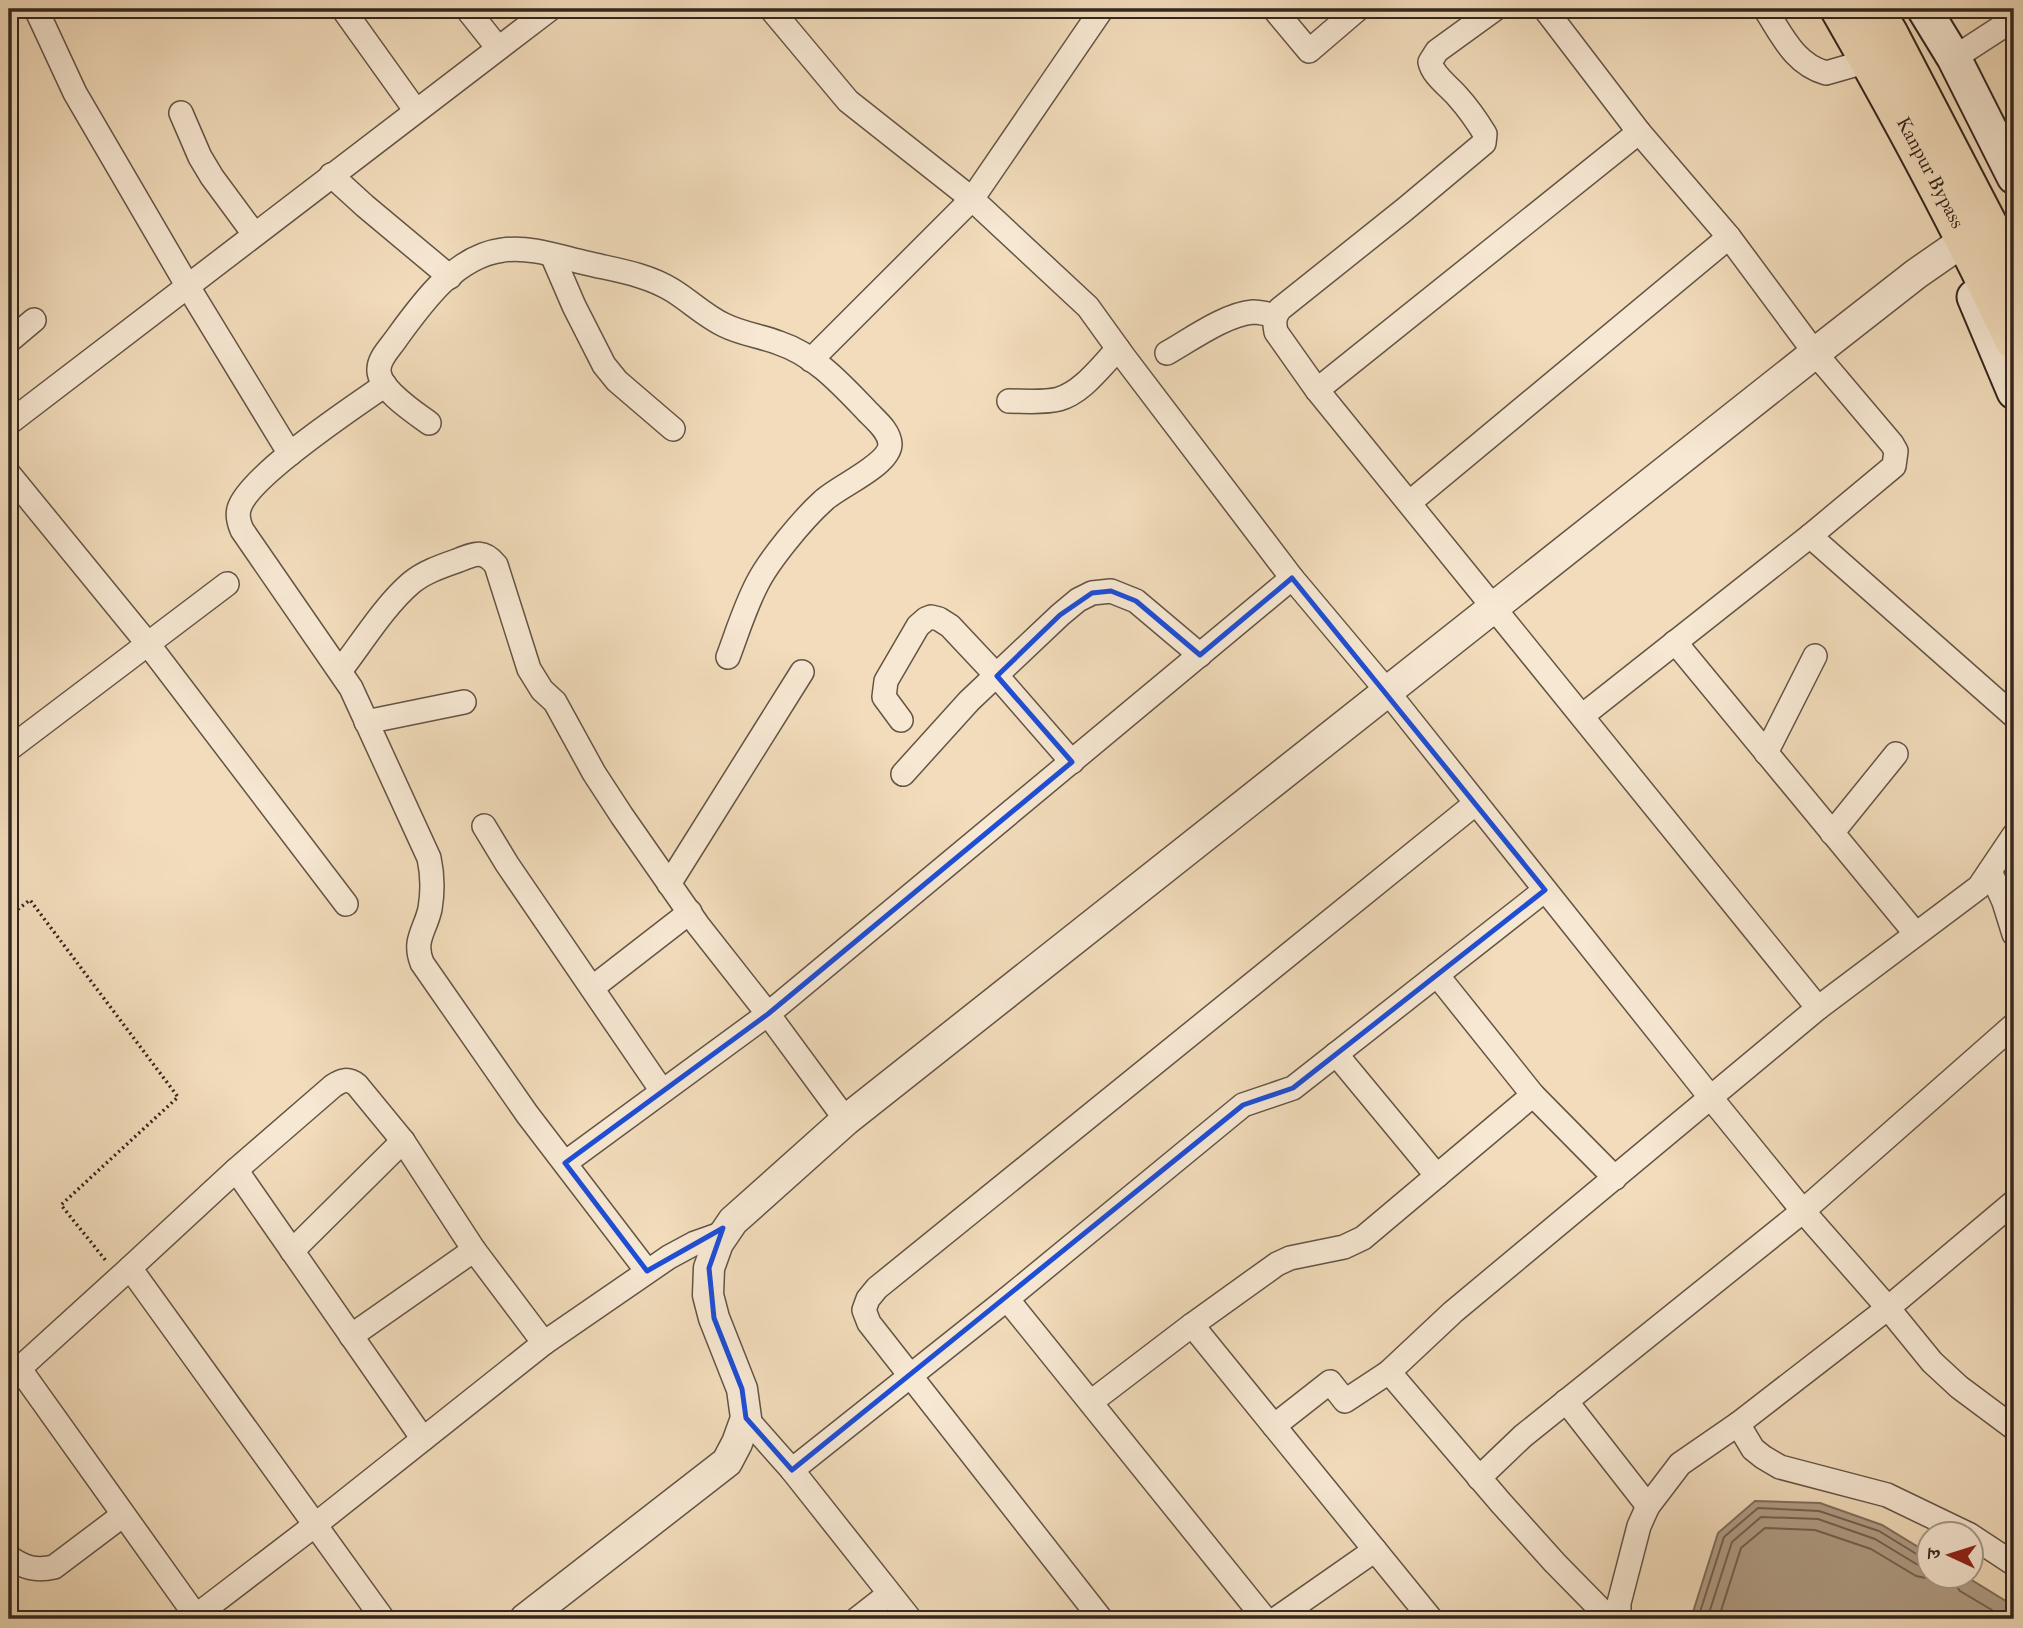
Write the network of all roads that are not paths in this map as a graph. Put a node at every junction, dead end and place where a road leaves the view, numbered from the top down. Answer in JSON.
{"nodes":[{"id":1,"x":36,"y":9,"type":"edge"},
{"id":2,"x":343,"y":9,"type":"edge"},
{"id":3,"x":467,"y":9,"type":"edge"},
{"id":4,"x":550,"y":9,"type":"edge"},
{"id":5,"x":771,"y":9,"type":"edge"},
{"id":6,"x":1102,"y":9,"type":"edge"},
{"id":7,"x":1274,"y":9,"type":"edge"},
{"id":8,"x":1358,"y":9,"type":"edge"},
{"id":9,"x":1495,"y":9,"type":"edge"},
{"id":10,"x":1545,"y":9,"type":"edge"},
{"id":11,"x":1765,"y":9,"type":"edge"},
{"id":12,"x":1823,"y":9,"type":"edge"},
{"id":13,"x":1840,"y":9,"type":"edge"},
{"id":14,"x":1873,"y":9,"type":"edge"},
{"id":15,"x":1924,"y":9,"type":"edge"},
{"id":16,"x":2014,"y":19,"type":"edge"},
{"id":17,"x":498,"y":48,"type":"junction"},
{"id":18,"x":1954,"y":58,"type":"junction"},
{"id":19,"x":1854,"y":65,"type":"junction"},
{"id":20,"x":416,"y":111,"type":"junction"},
{"id":21,"x":181,"y":113,"type":"dead end"},
{"id":22,"x":1639,"y":132,"type":"junction"},
{"id":23,"x":331,"y":175,"type":"junction"},
{"id":24,"x":2014,"y":177,"type":"edge"},
{"id":25,"x":972,"y":199,"type":"junction"},
{"id":26,"x":254,"y":234,"type":"junction"},
{"id":27,"x":1729,"y":237,"type":"junction"},
{"id":28,"x":1952,"y":249,"type":"junction"},
{"id":29,"x":552,"y":255,"type":"junction"},
{"id":30,"x":2014,"y":275,"type":"edge"},
{"id":31,"x":450,"y":276,"type":"junction"},
{"id":32,"x":187,"y":285,"type":"junction"},
{"id":33,"x":1275,"y":316,"type":"junction"},
{"id":34,"x":34,"y":320,"type":"dead end"},
{"id":35,"x":2014,"y":340,"type":"edge"},
{"id":36,"x":9,"y":341,"type":"edge"},
{"id":37,"x":1118,"y":349,"type":"junction"},
{"id":38,"x":1167,"y":353,"type":"dead end"},
{"id":39,"x":1815,"y":353,"type":"junction"},
{"id":40,"x":811,"y":360,"type":"junction"},
{"id":41,"x":386,"y":386,"type":"junction"},
{"id":42,"x":1317,"y":390,"type":"junction"},
{"id":43,"x":2014,"y":392,"type":"edge"},
{"id":44,"x":1009,"y":401,"type":"dead end"},
{"id":45,"x":9,"y":423,"type":"edge"},
{"id":46,"x":429,"y":423,"type":"dead end"},
{"id":47,"x":673,"y":429,"type":"dead end"},
{"id":48,"x":290,"y":454,"type":"junction"},
{"id":49,"x":9,"y":474,"type":"edge"},
{"id":50,"x":1409,"y":503,"type":"junction"},
{"id":51,"x":1810,"y":536,"type":"junction"},
{"id":52,"x":1292,"y":578,"type":"junction"},
{"id":53,"x":227,"y":584,"type":"dead end"},
{"id":54,"x":1494,"y":607,"type":"junction"},
{"id":55,"x":1675,"y":642,"type":"junction"},
{"id":56,"x":148,"y":644,"type":"junction"},
{"id":57,"x":1200,"y":655,"type":"junction"},
{"id":58,"x":1815,"y":656,"type":"dead end"},
{"id":59,"x":728,"y":657,"type":"dead end"},
{"id":60,"x":340,"y":671,"type":"junction"},
{"id":61,"x":802,"y":672,"type":"dead end"},
{"id":62,"x":997,"y":676,"type":"junction"},
{"id":63,"x":1387,"y":691,"type":"junction"},
{"id":64,"x":464,"y":702,"type":"dead end"},
{"id":65,"x":1582,"y":716,"type":"junction"},
{"id":66,"x":2014,"y":716,"type":"edge"},
{"id":67,"x":901,"y":720,"type":"dead end"},
{"id":68,"x":366,"y":722,"type":"junction"},
{"id":69,"x":9,"y":749,"type":"edge"},
{"id":70,"x":1766,"y":753,"type":"junction"},
{"id":71,"x":1896,"y":754,"type":"dead end"},
{"id":72,"x":1072,"y":762,"type":"junction"},
{"id":73,"x":904,"y":774,"type":"dead end"},
{"id":74,"x":1476,"y":803,"type":"junction"},
{"id":75,"x":484,"y":826,"type":"dead end"},
{"id":76,"x":1832,"y":833,"type":"junction"},
{"id":77,"x":2014,"y":835,"type":"edge"},
{"id":78,"x":1990,"y":871,"type":"junction"},
{"id":79,"x":669,"y":884,"type":"junction"},
{"id":80,"x":1545,"y":890,"type":"junction"},
{"id":81,"x":346,"y":904,"type":"dead end"},
{"id":82,"x":690,"y":912,"type":"junction"},
{"id":83,"x":1916,"y":934,"type":"junction"},
{"id":84,"x":2014,"y":934,"type":"edge"},
{"id":85,"x":1437,"y":975,"type":"junction"},
{"id":86,"x":592,"y":988,"type":"junction"},
{"id":87,"x":1818,"y":1008,"type":"junction"},
{"id":88,"x":768,"y":1014,"type":"junction"},
{"id":89,"x":2014,"y":1024,"type":"edge"},
{"id":90,"x":1336,"y":1054,"type":"junction"},
{"id":91,"x":662,"y":1091,"type":"junction"},
{"id":92,"x":1533,"y":1096,"type":"junction"},
{"id":93,"x":1711,"y":1098,"type":"junction"},
{"id":94,"x":846,"y":1120,"type":"junction"},
{"id":95,"x":403,"y":1141,"type":"junction"},
{"id":96,"x":565,"y":1163,"type":"junction"},
{"id":97,"x":236,"y":1170,"type":"junction"},
{"id":98,"x":1437,"y":1176,"type":"junction"},
{"id":99,"x":1615,"y":1178,"type":"junction"},
{"id":100,"x":2014,"y":1202,"type":"edge"},
{"id":101,"x":1803,"y":1211,"type":"junction"},
{"id":102,"x":726,"y":1232,"type":"junction"},
{"id":103,"x":474,"y":1250,"type":"junction"},
{"id":104,"x":292,"y":1251,"type":"junction"},
{"id":105,"x":647,"y":1271,"type":"junction"},
{"id":106,"x":125,"y":1272,"type":"junction"},
{"id":107,"x":1007,"y":1298,"type":"junction"},
{"id":108,"x":1888,"y":1308,"type":"junction"},
{"id":109,"x":1192,"y":1325,"type":"junction"},
{"id":110,"x":351,"y":1336,"type":"junction"},
{"id":111,"x":544,"y":1343,"type":"junction"},
{"id":112,"x":1389,"y":1372,"type":"junction"},
{"id":113,"x":14,"y":1373,"type":"edge"},
{"id":114,"x":909,"y":1375,"type":"junction"},
{"id":115,"x":1566,"y":1401,"type":"junction"},
{"id":116,"x":1091,"y":1402,"type":"junction"},
{"id":117,"x":746,"y":1418,"type":"junction"},
{"id":118,"x":1738,"y":1424,"type":"junction"},
{"id":119,"x":1274,"y":1426,"type":"junction"},
{"id":120,"x":2014,"y":1427,"type":"edge"},
{"id":121,"x":423,"y":1439,"type":"junction"},
{"id":122,"x":792,"y":1470,"type":"junction"},
{"id":123,"x":1479,"y":1478,"type":"junction"},
{"id":124,"x":1648,"y":1506,"type":"junction"},
{"id":125,"x":123,"y":1515,"type":"junction"},
{"id":126,"x":1940,"y":1520,"type":"edge"},
{"id":127,"x":315,"y":1525,"type":"junction"},
{"id":128,"x":1984,"y":1544,"type":"edge"},
{"id":129,"x":1375,"y":1550,"type":"junction"},
{"id":130,"x":9,"y":1557,"type":"edge"},
{"id":131,"x":2014,"y":1564,"type":"edge"},
{"id":132,"x":889,"y":1594,"type":"junction"},
{"id":133,"x":194,"y":1618,"type":"edge"},
{"id":134,"x":383,"y":1619,"type":"edge"},
{"id":135,"x":525,"y":1619,"type":"edge"},
{"id":136,"x":857,"y":1619,"type":"edge"},
{"id":137,"x":910,"y":1619,"type":"edge"},
{"id":138,"x":1101,"y":1619,"type":"edge"},
{"id":139,"x":1265,"y":1619,"type":"edge"},
{"id":140,"x":1276,"y":1619,"type":"edge"},
{"id":141,"x":1431,"y":1619,"type":"edge"},
{"id":142,"x":1610,"y":1619,"type":"edge"},
{"id":143,"x":1619,"y":1619,"type":"edge"}],
"edges":[{"from":1,"to":32,"type":"street"},
{"from":2,"to":20,"type":"street"},
{"from":3,"to":17,"type":"street"},
{"from":4,"to":17,"type":"street"},
{"from":5,"to":25,"type":"street"},
{"from":6,"to":25,"type":"street"},
{"from":7,"to":8,"type":"street"},
{"from":9,"to":33,"type":"street"},
{"from":10,"to":22,"type":"street"},
{"from":11,"to":19,"type":"street"},
{"from":12,"to":19,"type":"main road"},
{"from":13,"to":35,"type":"highway","name":"Kanpur Bypass"},
{"from":14,"to":30,"type":"highway","name":"Kanpur Bypass"},
{"from":15,"to":18,"type":"main road"},
{"from":16,"to":18,"type":"street"},
{"from":17,"to":20,"type":"street"},
{"from":18,"to":24,"type":"main road"},
{"from":19,"to":28,"type":"main road"},
{"from":20,"to":23,"type":"street"},
{"from":21,"to":26,"type":"street"},
{"from":22,"to":27,"type":"street"},
{"from":22,"to":42,"type":"street"},
{"from":23,"to":26,"type":"street"},
{"from":23,"to":31,"type":"street"},
{"from":25,"to":37,"type":"street"},
{"from":25,"to":40,"type":"street"},
{"from":26,"to":32,"type":"street"},
{"from":27,"to":39,"type":"street"},
{"from":27,"to":50,"type":"street"},
{"from":28,"to":39,"type":"street"},
{"from":28,"to":43,"type":"main road"},
{"from":29,"to":31,"type":"street"},
{"from":29,"to":40,"type":"street"},
{"from":29,"to":47,"type":"street"},
{"from":31,"to":41,"type":"street"},
{"from":32,"to":45,"type":"street"},
{"from":32,"to":48,"type":"street"},
{"from":33,"to":38,"type":"street"},
{"from":33,"to":42,"type":"street"},
{"from":34,"to":36,"type":"street"},
{"from":37,"to":44,"type":"street"},
{"from":37,"to":52,"type":"street"},
{"from":39,"to":51,"type":"street"},
{"from":39,"to":54,"type":"street"},
{"from":40,"to":59,"type":"street"},
{"from":41,"to":46,"type":"street"},
{"from":41,"to":48,"type":"street"},
{"from":42,"to":50,"type":"street"},
{"from":48,"to":60,"type":"street"},
{"from":49,"to":56,"type":"street"},
{"from":50,"to":54,"type":"street"},
{"from":51,"to":55,"type":"street"},
{"from":51,"to":66,"type":"street"},
{"from":52,"to":57,"type":"street"},
{"from":52,"to":63,"type":"street"},
{"from":53,"to":56,"type":"street"},
{"from":54,"to":63,"type":"street"},
{"from":54,"to":65,"type":"street"},
{"from":55,"to":65,"type":"street"},
{"from":55,"to":70,"type":"street"},
{"from":56,"to":69,"type":"street"},
{"from":56,"to":81,"type":"street"},
{"from":57,"to":62,"type":"street"},
{"from":57,"to":72,"type":"street"},
{"from":58,"to":70,"type":"street"},
{"from":60,"to":68,"type":"street"},
{"from":60,"to":79,"type":"street"},
{"from":61,"to":79,"type":"street"},
{"from":62,"to":67,"type":"street"},
{"from":62,"to":72,"type":"street"},
{"from":62,"to":73,"type":"street"},
{"from":63,"to":74,"type":"street"},
{"from":63,"to":94,"type":"street"},
{"from":64,"to":68,"type":"street"},
{"from":65,"to":87,"type":"street"},
{"from":68,"to":96,"type":"street"},
{"from":70,"to":76,"type":"street"},
{"from":71,"to":76,"type":"street"},
{"from":72,"to":88,"type":"street"},
{"from":74,"to":80,"type":"street"},
{"from":74,"to":114,"type":"street"},
{"from":75,"to":86,"type":"street"},
{"from":76,"to":83,"type":"street"},
{"from":77,"to":78,"type":"street"},
{"from":78,"to":83,"type":"street"},
{"from":78,"to":84,"type":"street"},
{"from":79,"to":82,"type":"street"},
{"from":80,"to":85,"type":"street"},
{"from":80,"to":93,"type":"street"},
{"from":82,"to":86,"type":"street"},
{"from":82,"to":88,"type":"street"},
{"from":83,"to":87,"type":"street"},
{"from":85,"to":90,"type":"street"},
{"from":85,"to":92,"type":"street"},
{"from":86,"to":91,"type":"street"},
{"from":87,"to":93,"type":"street"},
{"from":88,"to":91,"type":"street"},
{"from":88,"to":94,"type":"street"},
{"from":89,"to":101,"type":"street"},
{"from":90,"to":98,"type":"street"},
{"from":90,"to":107,"type":"street"},
{"from":91,"to":96,"type":"street"},
{"from":92,"to":98,"type":"street"},
{"from":92,"to":99,"type":"street"},
{"from":93,"to":99,"type":"street"},
{"from":93,"to":101,"type":"street"},
{"from":94,"to":102,"type":"street"},
{"from":95,"to":97,"type":"street"},
{"from":95,"to":103,"type":"street"},
{"from":95,"to":104,"type":"street"},
{"from":96,"to":105,"type":"street"},
{"from":97,"to":104,"type":"street"},
{"from":97,"to":106,"type":"street"},
{"from":98,"to":109,"type":"street"},
{"from":99,"to":112,"type":"street"},
{"from":100,"to":108,"type":"street"},
{"from":101,"to":108,"type":"street"},
{"from":101,"to":115,"type":"street"},
{"from":102,"to":105,"type":"street"},
{"from":102,"to":117,"type":"street"},
{"from":103,"to":110,"type":"street"},
{"from":103,"to":111,"type":"street"},
{"from":104,"to":110,"type":"street"},
{"from":105,"to":111,"type":"street"},
{"from":106,"to":113,"type":"street"},
{"from":106,"to":127,"type":"street"},
{"from":107,"to":114,"type":"street"},
{"from":107,"to":116,"type":"street"},
{"from":108,"to":118,"type":"street"},
{"from":108,"to":120,"type":"street"},
{"from":109,"to":116,"type":"street"},
{"from":109,"to":119,"type":"street"},
{"from":110,"to":121,"type":"street"},
{"from":111,"to":121,"type":"street"},
{"from":112,"to":119,"type":"street"},
{"from":112,"to":123,"type":"street"},
{"from":113,"to":125,"type":"street"},
{"from":114,"to":122,"type":"street"},
{"from":114,"to":138,"type":"street"},
{"from":115,"to":123,"type":"street"},
{"from":115,"to":124,"type":"street"},
{"from":116,"to":139,"type":"street"},
{"from":117,"to":122,"type":"street"},
{"from":117,"to":135,"type":"street"},
{"from":118,"to":124,"type":"street"},
{"from":118,"to":126,"type":"street"},
{"from":119,"to":129,"type":"street"},
{"from":121,"to":127,"type":"street"},
{"from":122,"to":132,"type":"street"},
{"from":123,"to":142,"type":"street"},
{"from":124,"to":143,"type":"street"},
{"from":125,"to":130,"type":"street"},
{"from":125,"to":133,"type":"street"},
{"from":127,"to":133,"type":"street"},
{"from":127,"to":134,"type":"street"},
{"from":128,"to":131,"type":"street"},
{"from":129,"to":140,"type":"street"},
{"from":129,"to":141,"type":"street"},
{"from":132,"to":136,"type":"street"},
{"from":132,"to":137,"type":"street"}]}
